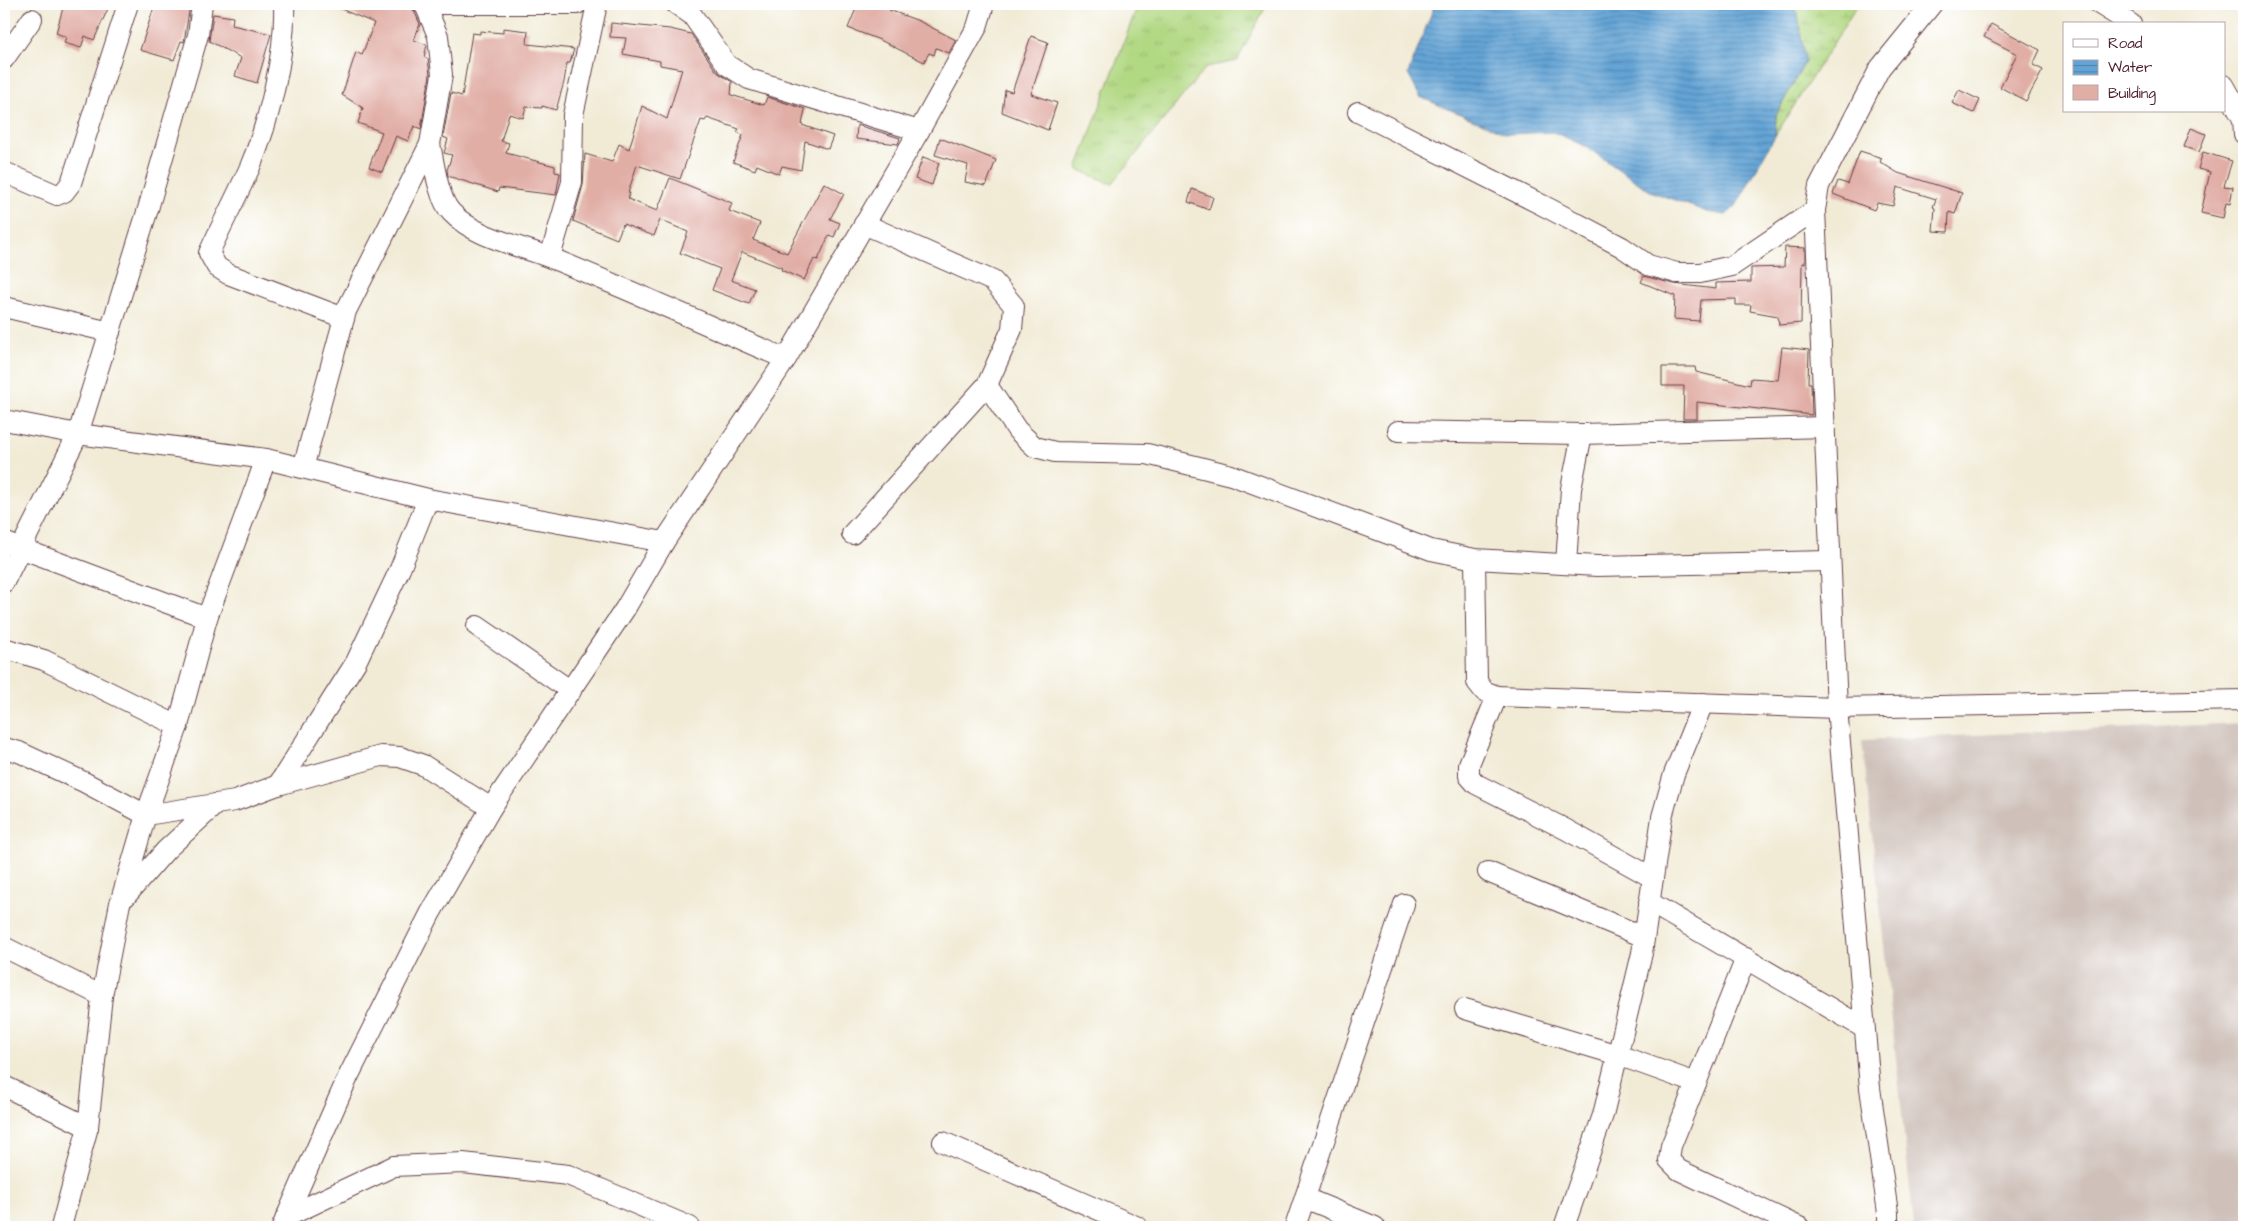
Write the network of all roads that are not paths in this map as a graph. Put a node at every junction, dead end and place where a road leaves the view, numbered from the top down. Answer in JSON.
{"nodes":[{"id":1,"x":128,"y":4,"type":"edge"},
{"id":2,"x":202,"y":4,"type":"edge"},
{"id":3,"x":284,"y":4,"type":"edge"},
{"id":4,"x":466,"y":4,"type":"edge"},
{"id":5,"x":577,"y":4,"type":"edge"},
{"id":6,"x":597,"y":4,"type":"edge"},
{"id":7,"x":676,"y":4,"type":"edge"},
{"id":8,"x":984,"y":4,"type":"edge"},
{"id":9,"x":1932,"y":4,"type":"edge"},
{"id":10,"x":2099,"y":4,"type":"edge"},
{"id":11,"x":424,"y":5,"type":"edge"},
{"id":12,"x":32,"y":19,"type":"dead end"},
{"id":13,"x":2129,"y":22,"type":"edge"},
{"id":14,"x":4,"y":59,"type":"edge"},
{"id":15,"x":2226,"y":89,"type":"edge"},
{"id":16,"x":1358,"y":112,"type":"dead end"},
{"id":17,"x":2244,"y":124,"type":"edge"},
{"id":18,"x":919,"y":131,"type":"junction"},
{"id":19,"x":430,"y":144,"type":"junction"},
{"id":20,"x":4,"y":172,"type":"edge"},
{"id":21,"x":1815,"y":210,"type":"junction"},
{"id":22,"x":864,"y":224,"type":"junction"},
{"id":23,"x":550,"y":257,"type":"junction"},
{"id":24,"x":4,"y":307,"type":"edge"},
{"id":25,"x":344,"y":318,"type":"junction"},
{"id":26,"x":110,"y":332,"type":"junction"},
{"id":27,"x":786,"y":358,"type":"junction"},
{"id":28,"x":988,"y":385,"type":"junction"},
{"id":29,"x":4,"y":420,"type":"edge"},
{"id":30,"x":1825,"y":427,"type":"junction"},
{"id":31,"x":1398,"y":431,"type":"dead end"},
{"id":32,"x":78,"y":434,"type":"junction"},
{"id":33,"x":1582,"y":434,"type":"junction"},
{"id":34,"x":266,"y":459,"type":"junction"},
{"id":35,"x":303,"y":468,"type":"junction"},
{"id":36,"x":428,"y":500,"type":"junction"},
{"id":37,"x":852,"y":534,"type":"dead end"},
{"id":38,"x":664,"y":542,"type":"junction"},
{"id":39,"x":13,"y":544,"type":"edge"},
{"id":40,"x":1475,"y":559,"type":"junction"},
{"id":41,"x":1830,"y":561,"type":"junction"},
{"id":42,"x":1566,"y":564,"type":"junction"},
{"id":43,"x":4,"y":582,"type":"edge"},
{"id":44,"x":207,"y":618,"type":"junction"},
{"id":45,"x":477,"y":626,"type":"dead end"},
{"id":46,"x":4,"y":648,"type":"edge"},
{"id":47,"x":571,"y":691,"type":"junction"},
{"id":48,"x":1497,"y":696,"type":"junction"},
{"id":49,"x":2244,"y":700,"type":"edge"},
{"id":50,"x":1704,"y":703,"type":"junction"},
{"id":51,"x":1837,"y":708,"type":"junction"},
{"id":52,"x":178,"y":726,"type":"junction"},
{"id":53,"x":4,"y":748,"type":"edge"},
{"id":54,"x":278,"y":785,"type":"junction"},
{"id":55,"x":216,"y":804,"type":"junction"},
{"id":56,"x":491,"y":808,"type":"junction"},
{"id":57,"x":146,"y":814,"type":"junction"},
{"id":58,"x":1488,"y":872,"type":"dead end"},
{"id":59,"x":1653,"y":878,"type":"junction"},
{"id":60,"x":120,"y":902,"type":"junction"},
{"id":61,"x":1649,"y":902,"type":"junction"},
{"id":62,"x":1404,"y":904,"type":"dead end"},
{"id":63,"x":1644,"y":936,"type":"junction"},
{"id":64,"x":4,"y":947,"type":"edge"},
{"id":65,"x":1746,"y":958,"type":"junction"},
{"id":66,"x":102,"y":996,"type":"junction"},
{"id":67,"x":1465,"y":1009,"type":"dead end"},
{"id":68,"x":1864,"y":1028,"type":"junction"},
{"id":69,"x":1618,"y":1055,"type":"junction"},
{"id":70,"x":1696,"y":1083,"type":"junction"},
{"id":71,"x":4,"y":1086,"type":"edge"},
{"id":72,"x":88,"y":1127,"type":"junction"},
{"id":73,"x":943,"y":1142,"type":"dead end"},
{"id":74,"x":1305,"y":1198,"type":"junction"},
{"id":75,"x":284,"y":1222,"type":"edge"},
{"id":76,"x":61,"y":1227,"type":"edge"},
{"id":77,"x":690,"y":1227,"type":"edge"},
{"id":78,"x":1138,"y":1227,"type":"edge"},
{"id":79,"x":1295,"y":1227,"type":"edge"},
{"id":80,"x":1375,"y":1227,"type":"edge"},
{"id":81,"x":1564,"y":1227,"type":"edge"},
{"id":82,"x":1799,"y":1227,"type":"edge"},
{"id":83,"x":1888,"y":1227,"type":"edge"}],
"edges":[{"from":1,"to":20,"type":"street"},
{"from":2,"to":26,"type":"street"},
{"from":3,"to":25,"type":"street"},
{"from":4,"to":5,"type":"street"},
{"from":4,"to":11,"type":"street"},
{"from":6,"to":23,"type":"street"},
{"from":7,"to":18,"type":"street"},
{"from":8,"to":18,"type":"street"},
{"from":9,"to":21,"type":"street"},
{"from":10,"to":13,"type":"street"},
{"from":11,"to":19,"type":"street"},
{"from":12,"to":14,"type":"street"},
{"from":15,"to":17,"type":"street"},
{"from":16,"to":21,"type":"street"},
{"from":18,"to":22,"type":"street"},
{"from":19,"to":23,"type":"street"},
{"from":19,"to":25,"type":"street"},
{"from":21,"to":30,"type":"street"},
{"from":22,"to":27,"type":"street"},
{"from":22,"to":28,"type":"street"},
{"from":23,"to":27,"type":"street"},
{"from":24,"to":26,"type":"street"},
{"from":25,"to":35,"type":"street"},
{"from":26,"to":32,"type":"street"},
{"from":27,"to":38,"type":"street"},
{"from":28,"to":37,"type":"street"},
{"from":28,"to":40,"type":"street"},
{"from":29,"to":32,"type":"street"},
{"from":30,"to":33,"type":"street"},
{"from":30,"to":41,"type":"street"},
{"from":31,"to":33,"type":"street"},
{"from":32,"to":34,"type":"street"},
{"from":32,"to":39,"type":"street"},
{"from":33,"to":42,"type":"street"},
{"from":34,"to":35,"type":"street"},
{"from":34,"to":44,"type":"street"},
{"from":35,"to":36,"type":"street"},
{"from":36,"to":38,"type":"street"},
{"from":36,"to":54,"type":"street"},
{"from":38,"to":47,"type":"street"},
{"from":39,"to":43,"type":"street"},
{"from":39,"to":44,"type":"street"},
{"from":40,"to":42,"type":"street"},
{"from":40,"to":48,"type":"street"},
{"from":41,"to":42,"type":"street"},
{"from":41,"to":51,"type":"street"},
{"from":44,"to":52,"type":"street"},
{"from":45,"to":47,"type":"street"},
{"from":46,"to":52,"type":"street"},
{"from":47,"to":56,"type":"street"},
{"from":48,"to":50,"type":"street"},
{"from":48,"to":59,"type":"street"},
{"from":49,"to":51,"type":"street"},
{"from":50,"to":51,"type":"street"},
{"from":50,"to":59,"type":"street"},
{"from":51,"to":68,"type":"street"},
{"from":52,"to":57,"type":"street"},
{"from":53,"to":57,"type":"street"},
{"from":54,"to":55,"type":"street"},
{"from":54,"to":56,"type":"street"},
{"from":55,"to":57,"type":"street"},
{"from":55,"to":60,"type":"street"},
{"from":56,"to":75,"type":"street"},
{"from":57,"to":60,"type":"street"},
{"from":58,"to":63,"type":"street"},
{"from":59,"to":61,"type":"street"},
{"from":60,"to":66,"type":"street"},
{"from":61,"to":63,"type":"street"},
{"from":61,"to":65,"type":"street"},
{"from":62,"to":74,"type":"street"},
{"from":63,"to":69,"type":"street"},
{"from":64,"to":66,"type":"street"},
{"from":65,"to":68,"type":"street"},
{"from":65,"to":70,"type":"street"},
{"from":66,"to":72,"type":"street"},
{"from":67,"to":69,"type":"street"},
{"from":68,"to":83,"type":"street"},
{"from":69,"to":70,"type":"street"},
{"from":69,"to":81,"type":"street"},
{"from":70,"to":82,"type":"street"},
{"from":71,"to":72,"type":"street"},
{"from":72,"to":76,"type":"street"},
{"from":73,"to":78,"type":"street"},
{"from":74,"to":79,"type":"street"},
{"from":74,"to":80,"type":"street"},
{"from":75,"to":77,"type":"street"}]}
